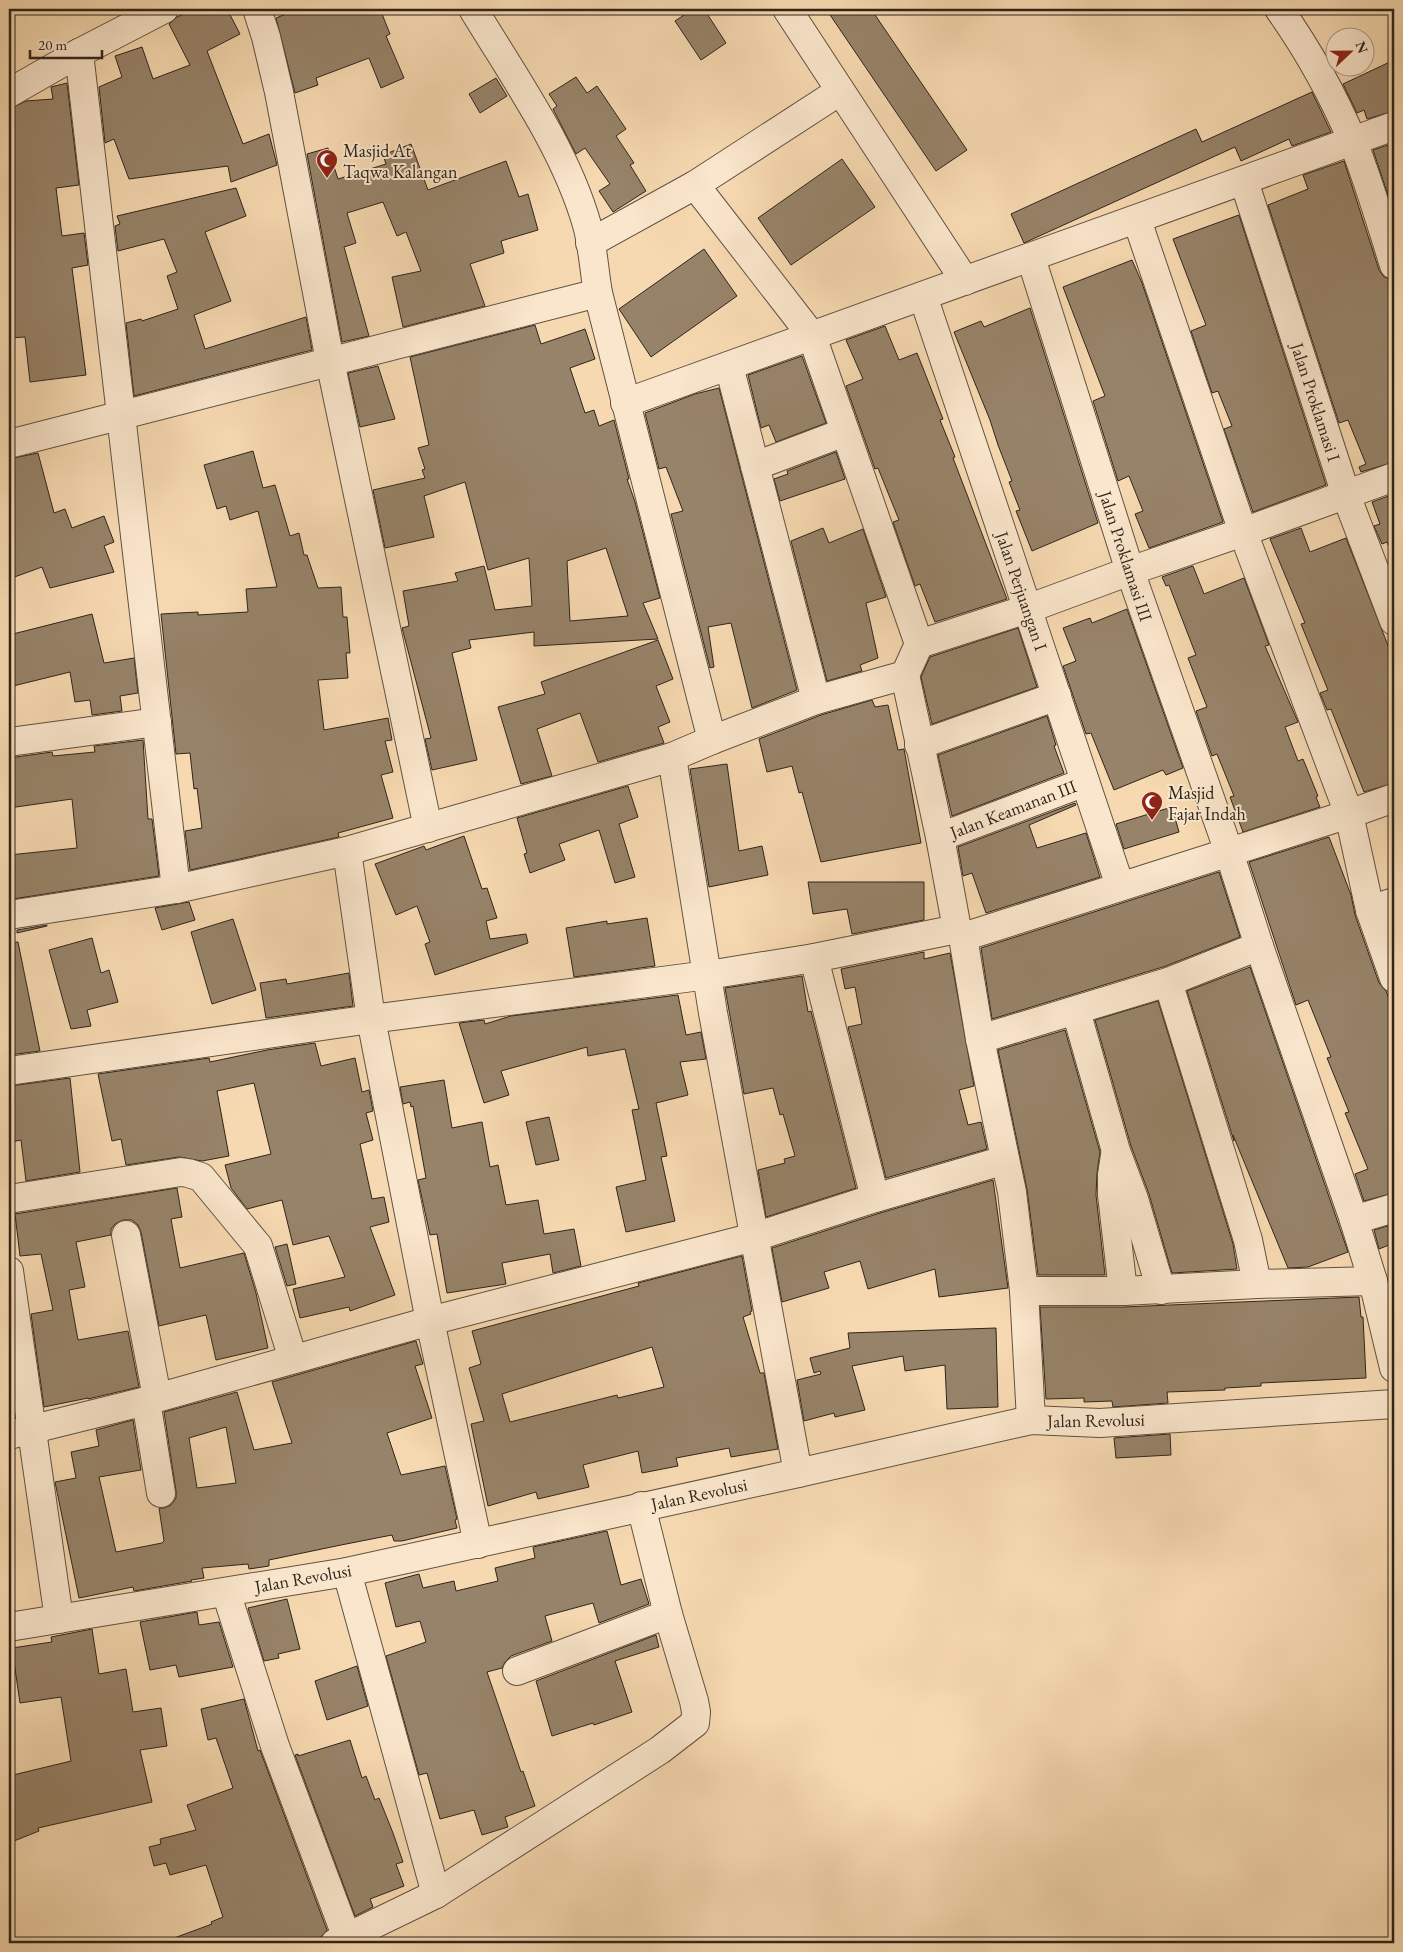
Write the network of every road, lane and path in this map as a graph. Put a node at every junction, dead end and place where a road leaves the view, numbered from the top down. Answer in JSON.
{"nodes":[{"id":1,"x":164,"y":9,"type":"edge"},
{"id":2,"x":257,"y":9,"type":"edge"},
{"id":3,"x":473,"y":9,"type":"edge"},
{"id":4,"x":786,"y":9,"type":"edge"},
{"id":5,"x":1279,"y":9,"type":"edge"},
{"id":6,"x":80,"y":53,"type":"junction"},
{"id":7,"x":840,"y":91,"type":"junction"},
{"id":8,"x":9,"y":93,"type":"edge"},
{"id":9,"x":1394,"y":126,"type":"edge"},
{"id":10,"x":1353,"y":142,"type":"junction"},
{"id":11,"x":1244,"y":181,"type":"junction"},
{"id":12,"x":695,"y":185,"type":"junction"},
{"id":13,"x":1137,"y":220,"type":"junction"},
{"id":14,"x":590,"y":243,"type":"junction"},
{"id":15,"x":1031,"y":258,"type":"junction"},
{"id":16,"x":1394,"y":262,"type":"edge"},
{"id":17,"x":965,"y":281,"type":"junction"},
{"id":18,"x":598,"y":293,"type":"junction"},
{"id":19,"x":922,"y":296,"type":"junction"},
{"id":20,"x":812,"y":336,"type":"junction"},
{"id":21,"x":330,"y":361,"type":"junction"},
{"id":22,"x":729,"y":366,"type":"junction"},
{"id":23,"x":625,"y":403,"type":"junction"},
{"id":24,"x":120,"y":414,"type":"junction"},
{"id":25,"x":845,"y":432,"type":"junction"},
{"id":26,"x":9,"y":444,"type":"edge"},
{"id":27,"x":755,"y":466,"type":"junction"},
{"id":28,"x":1394,"y":477,"type":"edge"},
{"id":29,"x":1346,"y":495,"type":"junction"},
{"id":30,"x":1243,"y":532,"type":"junction"},
{"id":31,"x":1130,"y":571,"type":"junction"},
{"id":32,"x":1027,"y":609,"type":"junction"},
{"id":33,"x":1394,"y":621,"type":"edge"},
{"id":34,"x":919,"y":644,"type":"junction"},
{"id":35,"x":905,"y":675,"type":"junction"},
{"id":36,"x":1057,"y":696,"type":"junction"},
{"id":37,"x":816,"y":700,"type":"junction"},
{"id":38,"x":156,"y":722,"type":"junction"},
{"id":39,"x":712,"y":740,"type":"junction"},
{"id":40,"x":9,"y":742,"type":"edge"},
{"id":41,"x":919,"y":745,"type":"junction"},
{"id":42,"x":672,"y":757,"type":"junction"},
{"id":43,"x":1085,"y":782,"type":"junction"},
{"id":44,"x":1394,"y":798,"type":"edge"},
{"id":45,"x":1349,"y":814,"type":"junction"},
{"id":46,"x":428,"y":828,"type":"junction"},
{"id":47,"x":940,"y":837,"type":"junction"},
{"id":48,"x":347,"y":851,"type":"junction"},
{"id":49,"x":1229,"y":852,"type":"junction"},
{"id":50,"x":1120,"y":886,"type":"junction"},
{"id":51,"x":176,"y":888,"type":"junction"},
{"id":52,"x":1382,"y":906,"type":"edge"},
{"id":53,"x":9,"y":915,"type":"edge"},
{"id":54,"x":960,"y":933,"type":"junction"},
{"id":55,"x":1259,"y":946,"type":"junction"},
{"id":56,"x":814,"y":958,"type":"junction"},
{"id":57,"x":708,"y":975,"type":"junction"},
{"id":58,"x":1394,"y":978,"type":"edge"},
{"id":59,"x":1168,"y":982,"type":"junction"},
{"id":60,"x":1076,"y":1011,"type":"junction"},
{"id":61,"x":371,"y":1020,"type":"junction"},
{"id":62,"x":980,"y":1039,"type":"junction"},
{"id":63,"x":9,"y":1071,"type":"edge"},
{"id":64,"x":1116,"y":1152,"type":"junction"},
{"id":65,"x":1005,"y":1160,"type":"junction"},
{"id":66,"x":875,"y":1198,"type":"junction"},
{"id":67,"x":9,"y":1199,"type":"edge"},
{"id":68,"x":1394,"y":1208,"type":"edge"},
{"id":69,"x":1354,"y":1220,"type":"junction"},
{"id":70,"x":126,"y":1236,"type":"dead end"},
{"id":71,"x":754,"y":1238,"type":"junction"},
{"id":72,"x":9,"y":1271,"type":"edge"},
{"id":73,"x":1373,"y":1281,"type":"junction"},
{"id":74,"x":1257,"y":1284,"type":"junction"},
{"id":75,"x":1161,"y":1290,"type":"junction"},
{"id":76,"x":1024,"y":1291,"type":"junction"},
{"id":77,"x":1123,"y":1291,"type":"junction"},
{"id":78,"x":430,"y":1320,"type":"junction"},
{"id":79,"x":293,"y":1359,"type":"junction"},
{"id":80,"x":1394,"y":1368,"type":"edge"},
{"id":81,"x":152,"y":1399,"type":"junction"},
{"id":82,"x":1394,"y":1404,"type":"edge"},
{"id":83,"x":1031,"y":1420,"type":"junction"},
{"id":84,"x":21,"y":1432,"type":"edge"},
{"id":85,"x":798,"y":1473,"type":"junction"},
{"id":86,"x":161,"y":1493,"type":"dead end"},
{"id":87,"x":641,"y":1506,"type":"junction"},
{"id":88,"x":478,"y":1544,"type":"junction"},
{"id":89,"x":347,"y":1572,"type":"junction"},
{"id":90,"x":226,"y":1592,"type":"junction"},
{"id":91,"x":668,"y":1614,"type":"junction"},
{"id":92,"x":60,"y":1619,"type":"junction"},
{"id":93,"x":9,"y":1628,"type":"edge"},
{"id":94,"x":517,"y":1671,"type":"dead end"},
{"id":95,"x":436,"y":1894,"type":"junction"},
{"id":96,"x":341,"y":1940,"type":"edge"}],
"edges":[{"from":1,"to":6,"type":"street"},
{"from":2,"to":21,"type":"street"},
{"from":3,"to":14,"type":"street"},
{"from":4,"to":7,"type":"street"},
{"from":5,"to":10,"type":"street"},
{"from":6,"to":8,"type":"street"},
{"from":6,"to":24,"type":"street"},
{"from":7,"to":12,"type":"street"},
{"from":7,"to":17,"type":"street"},
{"from":9,"to":10,"type":"street"},
{"from":10,"to":11,"type":"street"},
{"from":10,"to":16,"type":"street"},
{"from":11,"to":13,"type":"street"},
{"from":11,"to":29,"type":"street","name":"Jalan Proklamasi I"},
{"from":12,"to":14,"type":"street"},
{"from":12,"to":20,"type":"street"},
{"from":13,"to":15,"type":"street"},
{"from":13,"to":30,"type":"street"},
{"from":14,"to":18,"type":"street"},
{"from":15,"to":17,"type":"street"},
{"from":15,"to":31,"type":"street","name":"Jalan Proklamasi III"},
{"from":17,"to":19,"type":"street"},
{"from":18,"to":21,"type":"street"},
{"from":18,"to":23,"type":"street"},
{"from":19,"to":20,"type":"street"},
{"from":19,"to":32,"type":"street","name":"Jalan Perjuangan I"},
{"from":20,"to":22,"type":"street"},
{"from":20,"to":25,"type":"street"},
{"from":21,"to":24,"type":"street"},
{"from":21,"to":46,"type":"street"},
{"from":22,"to":23,"type":"street"},
{"from":22,"to":27,"type":"street"},
{"from":23,"to":39,"type":"street"},
{"from":24,"to":26,"type":"street"},
{"from":24,"to":38,"type":"street"},
{"from":25,"to":27,"type":"street"},
{"from":25,"to":34,"type":"street"},
{"from":27,"to":37,"type":"street"},
{"from":28,"to":29,"type":"street"},
{"from":29,"to":30,"type":"street"},
{"from":29,"to":33,"type":"street","name":"Jalan Proklamasi I"},
{"from":30,"to":31,"type":"street"},
{"from":30,"to":45,"type":"street"},
{"from":31,"to":32,"type":"street"},
{"from":31,"to":49,"type":"street","name":"Jalan Proklamasi III"},
{"from":32,"to":34,"type":"street"},
{"from":32,"to":36,"type":"street","name":"Jalan Perjuangan I"},
{"from":34,"to":35,"type":"street"},
{"from":35,"to":37,"type":"street"},
{"from":35,"to":41,"type":"street"},
{"from":36,"to":41,"type":"street"},
{"from":36,"to":43,"type":"street","name":"Jalan Perjuangan I"},
{"from":37,"to":39,"type":"street"},
{"from":38,"to":40,"type":"street"},
{"from":38,"to":51,"type":"street"},
{"from":39,"to":42,"type":"street"},
{"from":41,"to":47,"type":"street"},
{"from":42,"to":46,"type":"street"},
{"from":42,"to":57,"type":"street"},
{"from":43,"to":47,"type":"street","name":"Jalan Keamanan III"},
{"from":43,"to":50,"type":"street","name":"Jalan Perjuangan I"},
{"from":44,"to":45,"type":"street"},
{"from":45,"to":49,"type":"street"},
{"from":45,"to":52,"type":"street"},
{"from":46,"to":48,"type":"street"},
{"from":47,"to":54,"type":"street"},
{"from":48,"to":51,"type":"street"},
{"from":48,"to":61,"type":"street"},
{"from":49,"to":50,"type":"street"},
{"from":49,"to":55,"type":"street","name":"Jalan Proklamasi III"},
{"from":50,"to":54,"type":"street"},
{"from":51,"to":53,"type":"street"},
{"from":52,"to":58,"type":"street"},
{"from":54,"to":56,"type":"street"},
{"from":54,"to":62,"type":"street"},
{"from":55,"to":59,"type":"street"},
{"from":55,"to":69,"type":"street","name":"Jalan Proklamasi III"},
{"from":56,"to":57,"type":"street"},
{"from":56,"to":66,"type":"street"},
{"from":57,"to":61,"type":"street"},
{"from":57,"to":71,"type":"street"},
{"from":59,"to":60,"type":"street"},
{"from":59,"to":74,"type":"street"},
{"from":60,"to":62,"type":"street"},
{"from":60,"to":64,"type":"street"},
{"from":61,"to":63,"type":"street"},
{"from":61,"to":78,"type":"street"},
{"from":62,"to":65,"type":"street"},
{"from":64,"to":75,"type":"street"},
{"from":64,"to":77,"type":"street"},
{"from":65,"to":66,"type":"street"},
{"from":65,"to":76,"type":"street"},
{"from":66,"to":71,"type":"street"},
{"from":67,"to":79,"type":"street"},
{"from":68,"to":69,"type":"street"},
{"from":69,"to":73,"type":"street","name":"Jalan Proklamasi III"},
{"from":70,"to":81,"type":"street"},
{"from":71,"to":78,"type":"street"},
{"from":71,"to":85,"type":"street"},
{"from":72,"to":84,"type":"street"},
{"from":73,"to":74,"type":"street"},
{"from":73,"to":80,"type":"street","name":"Jalan Proklamasi III"},
{"from":74,"to":75,"type":"street"},
{"from":75,"to":77,"type":"street"},
{"from":76,"to":77,"type":"street"},
{"from":76,"to":83,"type":"street"},
{"from":78,"to":79,"type":"street"},
{"from":78,"to":88,"type":"street"},
{"from":79,"to":81,"type":"street"},
{"from":81,"to":84,"type":"street"},
{"from":81,"to":86,"type":"street"},
{"from":82,"to":83,"type":"street","name":"Jalan Revolusi"},
{"from":83,"to":85,"type":"street","name":"Jalan Revolusi"},
{"from":84,"to":92,"type":"street"},
{"from":85,"to":87,"type":"street","name":"Jalan Revolusi"},
{"from":87,"to":88,"type":"street","name":"Jalan Revolusi"},
{"from":87,"to":91,"type":"street"},
{"from":88,"to":89,"type":"street","name":"Jalan Revolusi"},
{"from":89,"to":90,"type":"street","name":"Jalan Revolusi"},
{"from":89,"to":95,"type":"street"},
{"from":90,"to":92,"type":"street","name":"Jalan Revolusi"},
{"from":90,"to":96,"type":"street"},
{"from":91,"to":94,"type":"street"},
{"from":91,"to":95,"type":"street"},
{"from":92,"to":93,"type":"street","name":"Jalan Revolusi"},
{"from":95,"to":96,"type":"street"}]}
